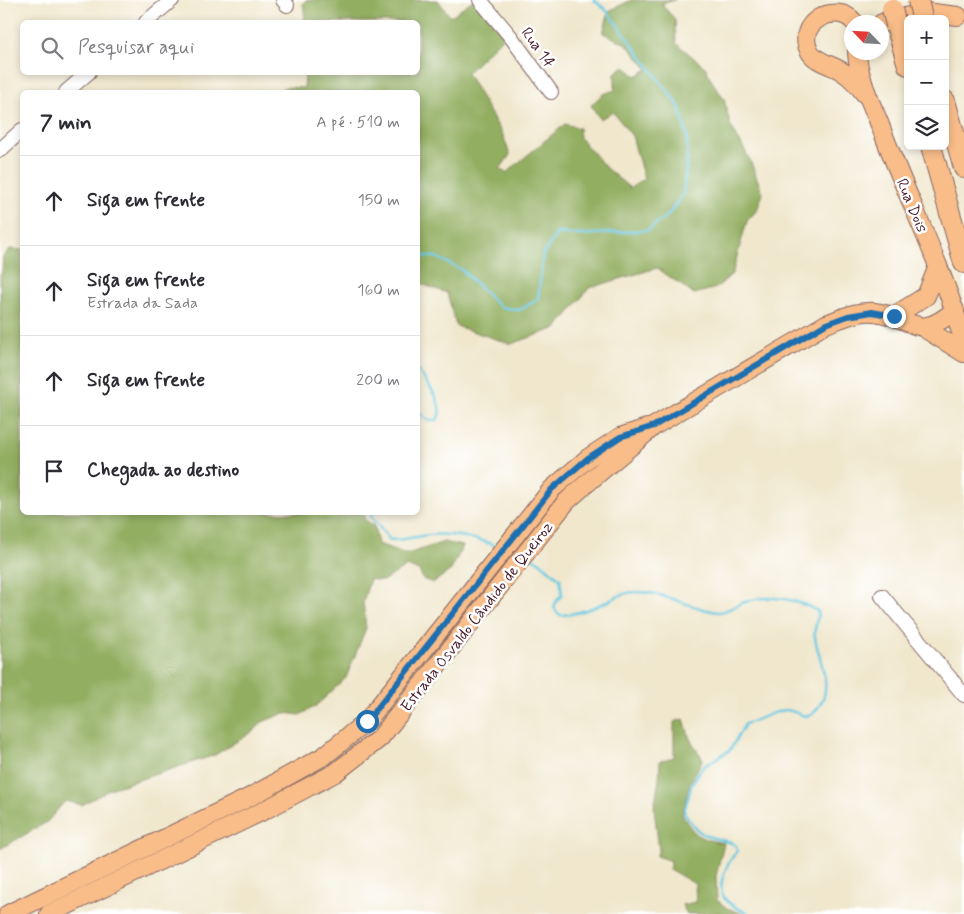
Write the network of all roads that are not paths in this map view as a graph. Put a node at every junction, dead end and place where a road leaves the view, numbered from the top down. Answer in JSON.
{"nodes":[{"id":1,"x":172,"y":0,"type":"edge"},
{"id":2,"x":480,"y":0,"type":"edge"},
{"id":3,"x":823,"y":0,"type":"edge"},
{"id":4,"x":844,"y":0,"type":"edge"},
{"id":5,"x":940,"y":0,"type":"edge"},
{"id":6,"x":922,"y":12,"type":"edge"},
{"id":7,"x":890,"y":14,"type":"edge"},
{"id":8,"x":845,"y":15,"type":"edge"},
{"id":9,"x":850,"y":15,"type":"edge"},
{"id":10,"x":960,"y":16,"type":"edge"},
{"id":11,"x":816,"y":17,"type":"junction"},
{"id":12,"x":148,"y":20,"type":"edge"},
{"id":13,"x":847,"y":60,"type":"edge"},
{"id":14,"x":858,"y":60,"type":"edge"},
{"id":15,"x":906,"y":60,"type":"edge"},
{"id":16,"x":826,"y":64,"type":"junction"},
{"id":17,"x":86,"y":75,"type":"edge"},
{"id":18,"x":68,"y":90,"type":"edge"},
{"id":19,"x":551,"y":92,"type":"dead end"},
{"id":20,"x":870,"y":100,"type":"junction"},
{"id":21,"x":946,"y":105,"type":"edge"},
{"id":22,"x":20,"y":132,"type":"edge"},
{"id":23,"x":0,"y":150,"type":"edge"},
{"id":24,"x":932,"y":150,"type":"edge"},
{"id":25,"x":964,"y":168,"type":"edge"},
{"id":26,"x":964,"y":263,"type":"edge"},
{"id":27,"x":938,"y":266,"type":"junction"},
{"id":28,"x":955,"y":310,"type":"junction"},
{"id":29,"x":894,"y":316,"type":"junction"},
{"id":30,"x":924,"y":328,"type":"junction"},
{"id":31,"x":964,"y":343,"type":"edge"},
{"id":32,"x":964,"y":353,"type":"edge"},
{"id":33,"x":654,"y":426,"type":"junction"},
{"id":34,"x":882,"y":596,"type":"dead end"},
{"id":35,"x":964,"y":695,"type":"edge"},
{"id":36,"x":8,"y":914,"type":"edge"},
{"id":37,"x":49,"y":914,"type":"edge"}],
"edges":[{"from":1,"to":12,"type":"street"},
{"from":2,"to":19,"type":"street","name":"Rua 14"},
{"from":3,"to":11,"type":"main road","name":"Rua Dois"},
{"from":4,"to":9,"type":"main road"},
{"from":5,"to":6,"type":"main road"},
{"from":6,"to":7,"type":"main road"},
{"from":6,"to":10,"type":"main road"},
{"from":7,"to":15,"type":"highway"},
{"from":8,"to":11,"type":"main road"},
{"from":11,"to":16,"type":"main road","name":"Rua Dois"},
{"from":13,"to":16,"type":"main road"},
{"from":14,"to":20,"type":"main road","name":"Rua Dois"},
{"from":16,"to":20,"type":"main road","name":"Rua Dois"},
{"from":17,"to":18,"type":"street"},
{"from":20,"to":27,"type":"main road","name":"Rua Dois"},
{"from":21,"to":25,"type":"highway"},
{"from":22,"to":23,"type":"street"},
{"from":24,"to":26,"type":"highway"},
{"from":27,"to":28,"type":"main road","name":"Rua Dois"},
{"from":27,"to":29,"type":"main road"},
{"from":28,"to":30,"type":"main road"},
{"from":28,"to":31,"type":"main road","name":"Rua Dois"},
{"from":29,"to":30,"type":"main road","name":"Estrada Osvaldo Cândido de Queiroz"},
{"from":29,"to":33,"type":"main road","name":"Estrada Osvaldo Cândido de Queiroz"},
{"from":30,"to":32,"type":"main road","name":"Estrada Osvaldo Cândido de Queiroz"},
{"from":33,"to":36,"type":"main road","name":"Estrada Osvaldo Cândido de Queiroz"},
{"from":33,"to":37,"type":"main road","name":"Estrada Osvaldo Cândido de Queiroz"},
{"from":34,"to":35,"type":"street"}]}
